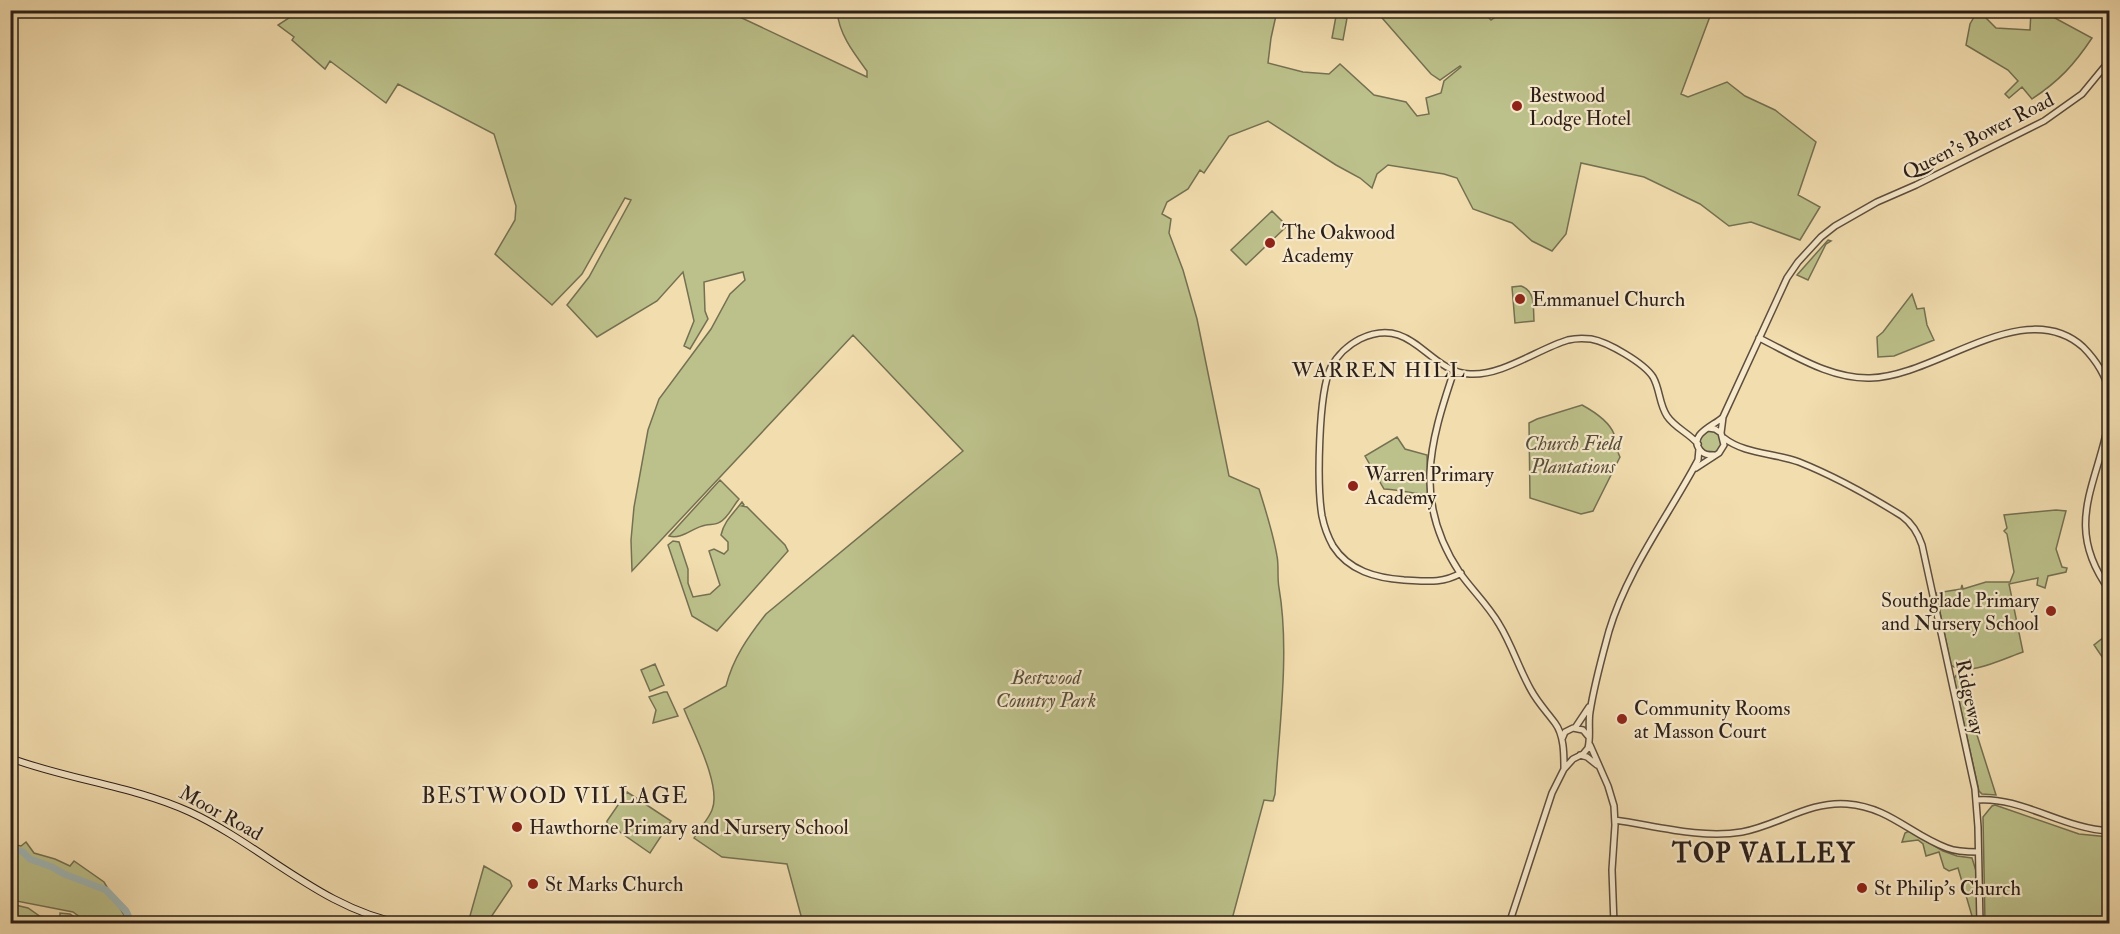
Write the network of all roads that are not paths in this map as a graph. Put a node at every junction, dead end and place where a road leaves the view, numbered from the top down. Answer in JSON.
{"nodes":[{"id":1,"x":2109,"y":60,"type":"edge"},
{"id":2,"x":1759,"y":338,"type":"junction"},
{"id":3,"x":1454,"y":371,"type":"junction"},
{"id":4,"x":2109,"y":394,"type":"edge"},
{"id":5,"x":2109,"y":415,"type":"edge"},
{"id":6,"x":1723,"y":417,"type":"junction"},
{"id":7,"x":1705,"y":430,"type":"junction"},
{"id":8,"x":1685,"y":431,"type":"junction"},
{"id":9,"x":1723,"y":435,"type":"junction"},
{"id":10,"x":1698,"y":446,"type":"junction"},
{"id":11,"x":1743,"y":448,"type":"junction"},
{"id":12,"x":1717,"y":454,"type":"junction"},
{"id":13,"x":1692,"y":471,"type":"junction"},
{"id":14,"x":1461,"y":573,"type":"junction"},
{"id":15,"x":2109,"y":591,"type":"edge"},
{"id":16,"x":1591,"y":702,"type":"junction"},
{"id":17,"x":1555,"y":722,"type":"junction"},
{"id":18,"x":1573,"y":728,"type":"junction"},
{"id":19,"x":1589,"y":740,"type":"junction"},
{"id":20,"x":1562,"y":743,"type":"junction"},
{"id":21,"x":1579,"y":755,"type":"junction"},
{"id":22,"x":10,"y":758,"type":"edge"},
{"id":23,"x":1599,"y":766,"type":"junction"},
{"id":24,"x":1564,"y":769,"type":"junction"},
{"id":25,"x":1976,"y":800,"type":"junction"},
{"id":26,"x":1615,"y":823,"type":"junction"},
{"id":27,"x":2109,"y":831,"type":"edge"},
{"id":28,"x":1978,"y":852,"type":"junction"},
{"id":29,"x":404,"y":924,"type":"edge"},
{"id":30,"x":1509,"y":924,"type":"edge"},
{"id":31,"x":1614,"y":924,"type":"edge"},
{"id":32,"x":1980,"y":924,"type":"edge"}],
"edges":[{"from":1,"to":2,"type":"street","name":"Queen's Bower Road"},
{"from":2,"to":4,"type":"street"},
{"from":2,"to":6,"type":"street","name":"Queen's Bower Road"},
{"from":3,"to":8,"type":"street"},
{"from":3,"to":14,"type":"street"},
{"from":3,"to":14,"type":"street"},
{"from":5,"to":15,"type":"street"},
{"from":6,"to":7,"type":"street"},
{"from":6,"to":9,"type":"street"},
{"from":7,"to":8,"type":"street"},
{"from":7,"to":9,"type":"street"},
{"from":7,"to":10,"type":"street"},
{"from":8,"to":10,"type":"street"},
{"from":9,"to":11,"type":"street","name":"Ridgeway"},
{"from":9,"to":12,"type":"street"},
{"from":10,"to":12,"type":"street"},
{"from":10,"to":13,"type":"street"},
{"from":11,"to":12,"type":"street","name":"Ridgeway"},
{"from":11,"to":25,"type":"street","name":"Ridgeway"},
{"from":12,"to":13,"type":"street"},
{"from":13,"to":16,"type":"street"},
{"from":14,"to":17,"type":"street"},
{"from":16,"to":18,"type":"street"},
{"from":16,"to":19,"type":"street"},
{"from":17,"to":18,"type":"street"},
{"from":17,"to":20,"type":"street"},
{"from":18,"to":19,"type":"street"},
{"from":18,"to":20,"type":"street"},
{"from":19,"to":21,"type":"street"},
{"from":19,"to":23,"type":"street"},
{"from":20,"to":21,"type":"street"},
{"from":20,"to":24,"type":"street"},
{"from":21,"to":23,"type":"street"},
{"from":21,"to":24,"type":"street"},
{"from":22,"to":29,"type":"main road","name":"Moor Road"},
{"from":23,"to":26,"type":"street"},
{"from":24,"to":30,"type":"street"},
{"from":25,"to":27,"type":"street"},
{"from":25,"to":28,"type":"street","name":"Ridgeway"},
{"from":26,"to":28,"type":"street"},
{"from":26,"to":31,"type":"street"},
{"from":28,"to":32,"type":"street","name":"Ridgeway"}]}
